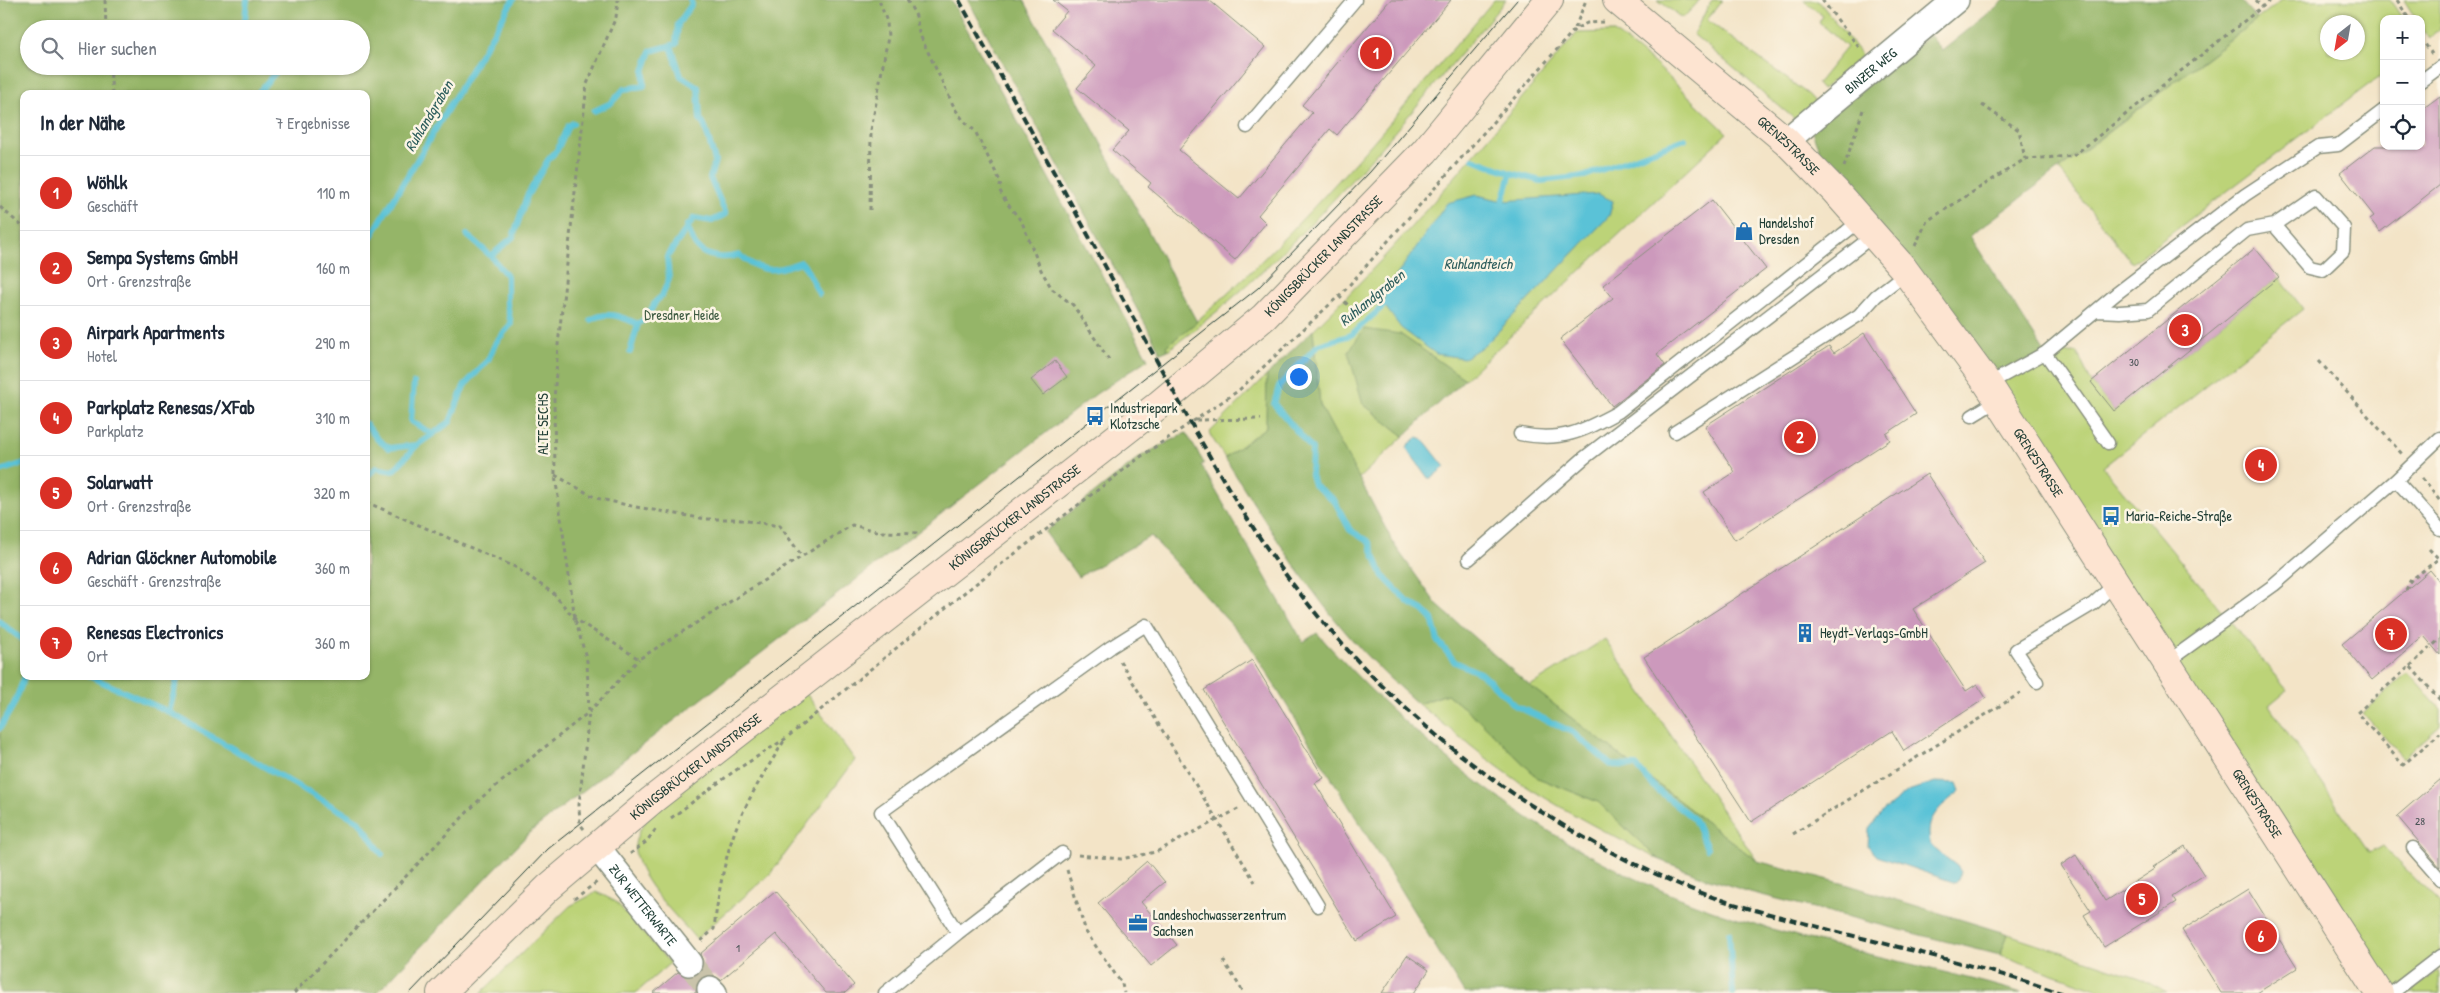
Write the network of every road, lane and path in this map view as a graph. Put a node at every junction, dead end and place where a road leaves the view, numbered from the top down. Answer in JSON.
{"nodes":[{"id":1,"x":105,"y":0,"type":"edge"},
{"id":2,"x":618,"y":0,"type":"edge"},
{"id":3,"x":879,"y":0,"type":"edge"},
{"id":4,"x":907,"y":0,"type":"edge"},
{"id":5,"x":1354,"y":0,"type":"edge"},
{"id":6,"x":1549,"y":0,"type":"edge"},
{"id":7,"x":1586,"y":0,"type":"edge"},
{"id":8,"x":1822,"y":0,"type":"edge"},
{"id":9,"x":1956,"y":0,"type":"edge"},
{"id":10,"x":2256,"y":0,"type":"edge"},
{"id":11,"x":2271,"y":0,"type":"edge"},
{"id":12,"x":2397,"y":0,"type":"edge"},
{"id":13,"x":2262,"y":7,"type":"junction"},
{"id":14,"x":1612,"y":11,"type":"edge"},
{"id":15,"x":2406,"y":15,"type":"edge"},
{"id":16,"x":106,"y":20,"type":"edge"},
{"id":17,"x":1575,"y":29,"type":"junction"},
{"id":18,"x":1875,"y":67,"type":"junction"},
{"id":19,"x":2440,"y":67,"type":"edge"},
{"id":20,"x":111,"y":75,"type":"edge"},
{"id":21,"x":2425,"y":78,"type":"edge"},
{"id":22,"x":112,"y":90,"type":"edge"},
{"id":23,"x":1509,"y":103,"type":"dead end"},
{"id":24,"x":1866,"y":104,"type":"dead end"},
{"id":25,"x":1982,"y":105,"type":"dead end"},
{"id":26,"x":2380,"y":113,"type":"edge"},
{"id":27,"x":1247,"y":127,"type":"dead end"},
{"id":28,"x":1786,"y":141,"type":"junction"},
{"id":29,"x":2025,"y":159,"type":"junction"},
{"id":30,"x":1835,"y":191,"type":"junction"},
{"id":31,"x":0,"y":206,"type":"edge"},
{"id":32,"x":870,"y":210,"type":"dead end"},
{"id":33,"x":20,"y":224,"type":"edge"},
{"id":34,"x":2274,"y":225,"type":"junction"},
{"id":35,"x":1868,"y":227,"type":"junction"},
{"id":36,"x":1905,"y":270,"type":"junction"},
{"id":37,"x":1339,"y":296,"type":"dead end"},
{"id":38,"x":1350,"y":306,"type":"dead end"},
{"id":39,"x":2096,"y":312,"type":"junction"},
{"id":40,"x":2045,"y":353,"type":"junction"},
{"id":41,"x":2319,"y":361,"type":"dead end"},
{"id":42,"x":1110,"y":363,"type":"dead end"},
{"id":43,"x":1993,"y":392,"type":"junction"},
{"id":44,"x":1972,"y":416,"type":"dead end"},
{"id":45,"x":1262,"y":419,"type":"dead end"},
{"id":46,"x":1196,"y":420,"type":"dead end"},
{"id":47,"x":1675,"y":432,"type":"dead end"},
{"id":48,"x":1520,"y":434,"type":"dead end"},
{"id":49,"x":2440,"y":438,"type":"edge"},
{"id":50,"x":2108,"y":443,"type":"dead end"},
{"id":51,"x":2411,"y":465,"type":"junction"},
{"id":52,"x":555,"y":475,"type":"junction"},
{"id":53,"x":2396,"y":480,"type":"junction"},
{"id":54,"x":2440,"y":501,"type":"edge"},
{"id":55,"x":370,"y":504,"type":"edge"},
{"id":56,"x":2440,"y":529,"type":"edge"},
{"id":57,"x":921,"y":533,"type":"dead end"},
{"id":58,"x":2429,"y":549,"type":"dead end"},
{"id":59,"x":802,"y":556,"type":"junction"},
{"id":60,"x":1469,"y":559,"type":"dead end"},
{"id":61,"x":2439,"y":559,"type":"edge"},
{"id":62,"x":2115,"y":584,"type":"junction"},
{"id":63,"x":2406,"y":590,"type":"dead end"},
{"id":64,"x":575,"y":618,"type":"junction"},
{"id":65,"x":2440,"y":639,"type":"edge"},
{"id":66,"x":1111,"y":647,"type":"junction"},
{"id":67,"x":639,"y":658,"type":"junction"},
{"id":68,"x":2167,"y":662,"type":"junction"},
{"id":69,"x":2410,"y":666,"type":"junction"},
{"id":70,"x":2037,"y":682,"type":"joint"},
{"id":71,"x":2440,"y":700,"type":"edge"},
{"id":72,"x":589,"y":712,"type":"junction"},
{"id":73,"x":2440,"y":733,"type":"edge"},
{"id":74,"x":785,"y":739,"type":"dead end"},
{"id":75,"x":1254,"y":802,"type":"junction"},
{"id":76,"x":1217,"y":819,"type":"junction"},
{"id":77,"x":1793,"y":834,"type":"dead end"},
{"id":78,"x":596,"y":847,"type":"junction"},
{"id":79,"x":2413,"y":848,"type":"dead end"},
{"id":80,"x":1062,"y":853,"type":"junction"},
{"id":81,"x":2440,"y":879,"type":"edge"},
{"id":82,"x":1255,"y":882,"type":"dead end"},
{"id":83,"x":1318,"y":906,"type":"dead end"},
{"id":84,"x":710,"y":933,"type":"dead end"},
{"id":85,"x":958,"y":933,"type":"junction"},
{"id":86,"x":2440,"y":956,"type":"edge"},
{"id":87,"x":1223,"y":960,"type":"dead end"},
{"id":88,"x":689,"y":963,"type":"tunnel mouth"},
{"id":89,"x":294,"y":993,"type":"edge"},
{"id":90,"x":441,"y":993,"type":"edge"},
{"id":91,"x":885,"y":993,"type":"edge"},
{"id":92,"x":1124,"y":993,"type":"edge"},
{"id":93,"x":1244,"y":993,"type":"edge"},
{"id":94,"x":2379,"y":993,"type":"edge"},
{"id":95,"x":2392,"y":993,"type":"edge"}],
"edges":[{"from":1,"to":16,"type":"path"},
{"from":2,"to":52,"type":"path","name":"ALTE SECHS"},
{"from":3,"to":32,"type":"path"},
{"from":4,"to":42,"type":"path"},
{"from":5,"to":27,"type":"lane"},
{"from":6,"to":78,"type":"main road","name":"KÖNIGSBRÜCKER LANDSTRASSE"},
{"from":7,"to":17,"type":"path"},
{"from":8,"to":18,"type":"path"},
{"from":9,"to":18,"type":"street","name":"BINZER WEG"},
{"from":10,"to":13,"type":"path"},
{"from":11,"to":13,"type":"path"},
{"from":12,"to":15,"type":"path"},
{"from":13,"to":29,"type":"path"},
{"from":14,"to":17,"type":"path"},
{"from":14,"to":28,"type":"main road","name":"GRENZSTRASSE"},
{"from":17,"to":23,"type":"path"},
{"from":18,"to":28,"type":"street","name":"BINZER WEG"},
{"from":19,"to":21,"type":"lane"},
{"from":20,"to":22,"type":"path"},
{"from":24,"to":30,"type":"path"},
{"from":25,"to":29,"type":"path"},
{"from":26,"to":39,"type":"lane"},
{"from":28,"to":30,"type":"main road","name":"GRENZSTRASSE"},
{"from":29,"to":36,"type":"path"},
{"from":30,"to":35,"type":"main road","name":"GRENZSTRASSE"},
{"from":31,"to":33,"type":"path"},
{"from":34,"to":34,"type":"lane"},
{"from":34,"to":39,"type":"lane"},
{"from":35,"to":36,"type":"main road","name":"GRENZSTRASSE"},
{"from":35,"to":48,"type":"lane"},
{"from":35,"to":60,"type":"lane"},
{"from":36,"to":43,"type":"main road","name":"GRENZSTRASSE"},
{"from":36,"to":47,"type":"lane"},
{"from":37,"to":38,"type":"path"},
{"from":39,"to":40,"type":"lane"},
{"from":40,"to":43,"type":"lane"},
{"from":40,"to":50,"type":"lane"},
{"from":41,"to":51,"type":"path"},
{"from":43,"to":44,"type":"lane"},
{"from":43,"to":62,"type":"main road","name":"GRENZSTRASSE"},
{"from":45,"to":46,"type":"path"},
{"from":49,"to":51,"type":"lane"},
{"from":51,"to":53,"type":"lane"},
{"from":51,"to":54,"type":"path"},
{"from":52,"to":59,"type":"path"},
{"from":52,"to":64,"type":"path","name":"ALTE SECHS"},
{"from":53,"to":56,"type":"lane"},
{"from":53,"to":68,"type":"lane"},
{"from":55,"to":64,"type":"path"},
{"from":57,"to":59,"type":"path"},
{"from":58,"to":61,"type":"path"},
{"from":59,"to":67,"type":"path"},
{"from":61,"to":63,"type":"path"},
{"from":62,"to":68,"type":"main road","name":"GRENZSTRASSE"},
{"from":62,"to":70,"type":"lane"},
{"from":64,"to":67,"type":"path"},
{"from":64,"to":72,"type":"path","name":"ALTE SECHS"},
{"from":65,"to":69,"type":"path"},
{"from":66,"to":75,"type":"lane"},
{"from":66,"to":76,"type":"path"},
{"from":66,"to":85,"type":"lane"},
{"from":67,"to":72,"type":"path"},
{"from":68,"to":94,"type":"main road","name":"GRENZSTRASSE"},
{"from":69,"to":71,"type":"path"},
{"from":69,"to":73,"type":"path"},
{"from":70,"to":77,"type":"path"},
{"from":72,"to":78,"type":"path","name":"ALTE SECHS"},
{"from":72,"to":89,"type":"path"},
{"from":74,"to":84,"type":"path"},
{"from":75,"to":76,"type":"path"},
{"from":75,"to":83,"type":"lane"},
{"from":76,"to":80,"type":"path"},
{"from":76,"to":82,"type":"path"},
{"from":78,"to":88,"type":"street","name":"ZUR WETTERWARTE"},
{"from":78,"to":90,"type":"main road","name":"KÖNIGSBRÜCKER LANDSTRASSE"},
{"from":79,"to":81,"type":"lane"},
{"from":80,"to":85,"type":"lane"},
{"from":80,"to":92,"type":"path"},
{"from":85,"to":91,"type":"lane"},
{"from":86,"to":95,"type":"lane"},
{"from":87,"to":93,"type":"path"}]}
